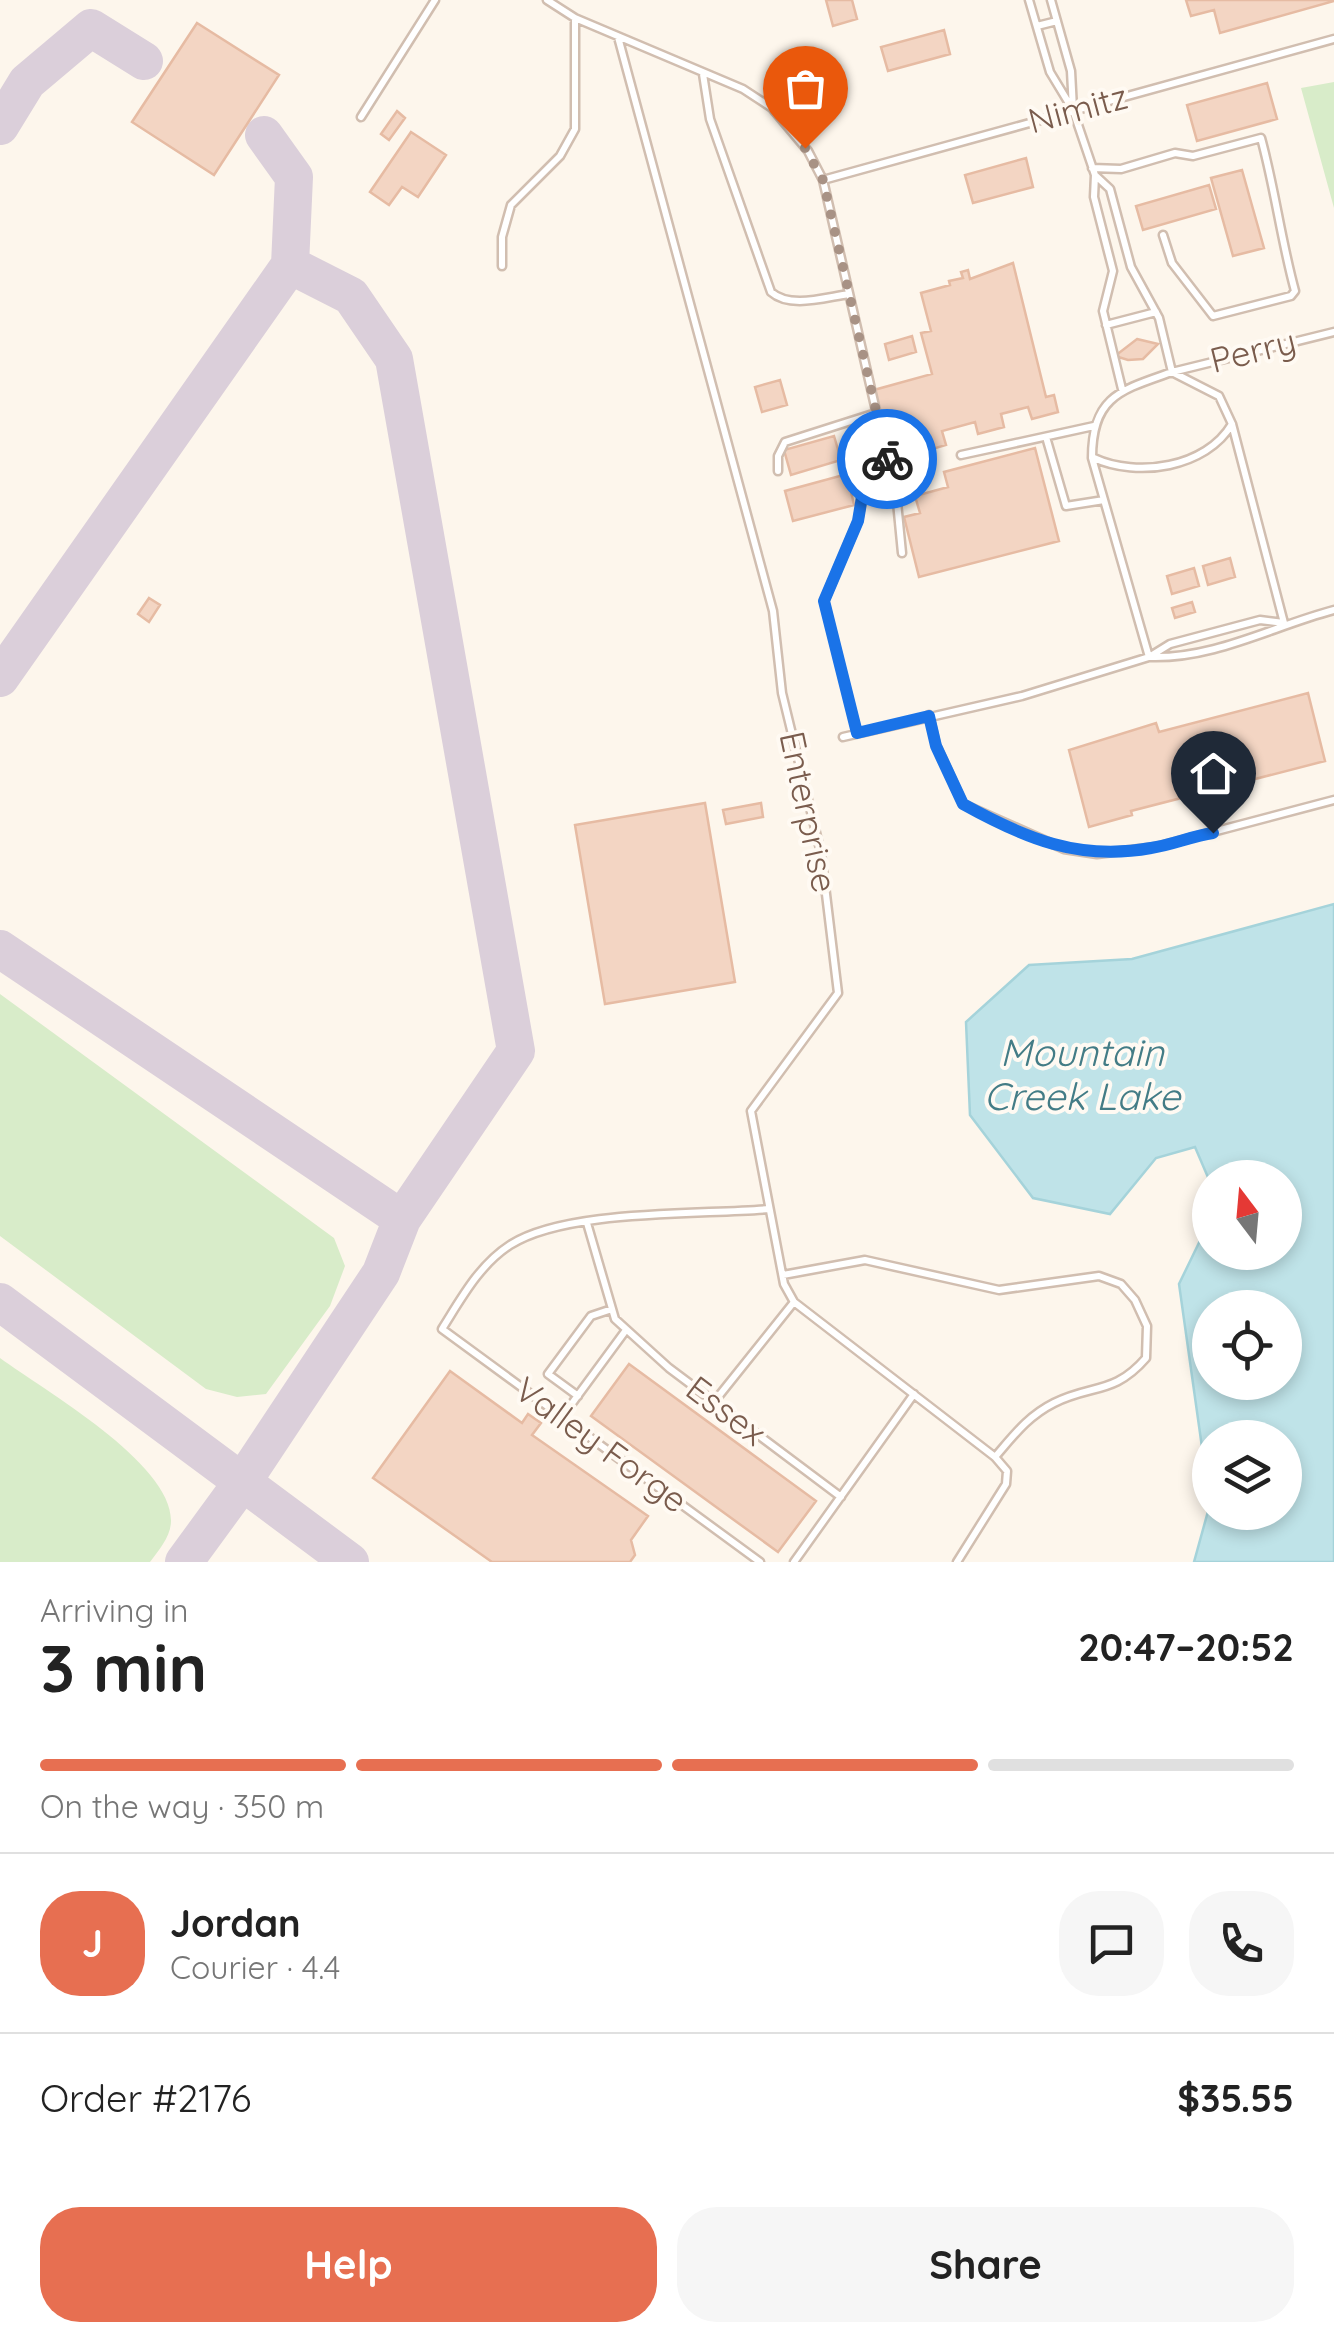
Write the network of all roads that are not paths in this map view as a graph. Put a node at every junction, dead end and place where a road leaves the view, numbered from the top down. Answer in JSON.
{"nodes":[{"id":1,"x":435,"y":0,"type":"edge"},
{"id":2,"x":548,"y":0,"type":"edge"},
{"id":3,"x":1029,"y":0,"type":"edge"},
{"id":4,"x":1051,"y":0,"type":"edge"},
{"id":5,"x":575,"y":18,"type":"junction"},
{"id":6,"x":1057,"y":20,"type":"junction"},
{"id":7,"x":1037,"y":26,"type":"junction"},
{"id":8,"x":618,"y":36,"type":"junction"},
{"id":9,"x":1334,"y":39,"type":"edge"},
{"id":10,"x":703,"y":73,"type":"junction"},
{"id":11,"x":1073,"y":110,"type":"junction"},
{"id":12,"x":361,"y":118,"type":"dead end"},
{"id":13,"x":1094,"y":171,"type":"junction"},
{"id":14,"x":823,"y":180,"type":"junction"},
{"id":15,"x":1163,"y":235,"type":"dead end"},
{"id":16,"x":502,"y":266,"type":"dead end"},
{"id":17,"x":849,"y":294,"type":"junction"},
{"id":18,"x":1156,"y":312,"type":"junction"},
{"id":19,"x":1106,"y":325,"type":"junction"},
{"id":20,"x":1334,"y":332,"type":"edge"},
{"id":21,"x":1172,"y":372,"type":"junction"},
{"id":22,"x":1122,"y":389,"type":"junction"},
{"id":23,"x":876,"y":413,"type":"junction"},
{"id":24,"x":1232,"y":424,"type":"junction"},
{"id":25,"x":1095,"y":426,"type":"junction"},
{"id":26,"x":1046,"y":437,"type":"junction"},
{"id":27,"x":961,"y":455,"type":"dead end"},
{"id":28,"x":1092,"y":458,"type":"junction"},
{"id":29,"x":778,"y":471,"type":"dead end"},
{"id":30,"x":890,"y":472,"type":"junction"},
{"id":31,"x":1104,"y":500,"type":"junction"},
{"id":32,"x":902,"y":553,"type":"dead end"},
{"id":33,"x":1334,"y":610,"type":"edge"},
{"id":34,"x":1284,"y":623,"type":"junction"},
{"id":35,"x":1215,"y":632,"type":"junction"},
{"id":36,"x":1220,"y":646,"type":"junction"},
{"id":37,"x":1149,"y":657,"type":"junction"},
{"id":38,"x":929,"y":716,"type":"junction"},
{"id":39,"x":857,"y":733,"type":"junction"},
{"id":40,"x":843,"y":736,"type":"dead end"},
{"id":41,"x":1334,"y":800,"type":"edge"},
{"id":42,"x":769,"y":1208,"type":"junction"},
{"id":43,"x":587,"y":1222,"type":"junction"},
{"id":44,"x":782,"y":1275,"type":"junction"},
{"id":45,"x":794,"y":1302,"type":"junction"},
{"id":46,"x":612,"y":1309,"type":"junction"},
{"id":47,"x":626,"y":1330,"type":"junction"},
{"id":48,"x":914,"y":1394,"type":"junction"},
{"id":49,"x":578,"y":1396,"type":"junction"},
{"id":50,"x":714,"y":1402,"type":"junction"},
{"id":51,"x":562,"y":1417,"type":"junction"},
{"id":52,"x":995,"y":1457,"type":"junction"},
{"id":53,"x":841,"y":1497,"type":"junction"},
{"id":54,"x":760,"y":1562,"type":"edge"},
{"id":55,"x":794,"y":1562,"type":"edge"},
{"id":56,"x":957,"y":1562,"type":"edge"}],
"edges":[{"from":1,"to":12,"type":"lane"},
{"from":2,"to":5,"type":"lane"},
{"from":3,"to":7,"type":"lane"},
{"from":4,"to":6,"type":"lane"},
{"from":5,"to":8,"type":"lane"},
{"from":5,"to":16,"type":"lane"},
{"from":6,"to":7,"type":"lane"},
{"from":6,"to":11,"type":"lane"},
{"from":7,"to":11,"type":"lane"},
{"from":8,"to":10,"type":"lane"},
{"from":8,"to":42,"type":"lane","name":"Enterprise"},
{"from":9,"to":11,"type":"lane","name":"Nimitz"},
{"from":10,"to":14,"type":"lane"},
{"from":10,"to":17,"type":"lane"},
{"from":11,"to":13,"type":"lane"},
{"from":11,"to":14,"type":"lane","name":"Nimitz"},
{"from":13,"to":15,"type":"lane"},
{"from":13,"to":18,"type":"lane"},
{"from":13,"to":19,"type":"lane"},
{"from":14,"to":17,"type":"lane"},
{"from":17,"to":23,"type":"lane"},
{"from":18,"to":19,"type":"lane"},
{"from":18,"to":21,"type":"lane"},
{"from":19,"to":22,"type":"lane"},
{"from":20,"to":21,"type":"lane","name":"Perry"},
{"from":21,"to":22,"type":"lane"},
{"from":21,"to":24,"type":"lane"},
{"from":22,"to":25,"type":"lane"},
{"from":23,"to":29,"type":"lane"},
{"from":23,"to":30,"type":"lane"},
{"from":24,"to":28,"type":"lane"},
{"from":24,"to":34,"type":"lane"},
{"from":25,"to":26,"type":"lane"},
{"from":25,"to":28,"type":"lane"},
{"from":26,"to":27,"type":"lane"},
{"from":26,"to":31,"type":"lane"},
{"from":28,"to":31,"type":"lane"},
{"from":30,"to":32,"type":"lane"},
{"from":30,"to":39,"type":"lane"},
{"from":31,"to":37,"type":"lane"},
{"from":33,"to":34,"type":"lane"},
{"from":34,"to":35,"type":"lane"},
{"from":34,"to":36,"type":"lane"},
{"from":35,"to":36,"type":"lane"},
{"from":35,"to":37,"type":"lane"},
{"from":36,"to":37,"type":"lane"},
{"from":37,"to":38,"type":"lane"},
{"from":38,"to":39,"type":"lane"},
{"from":38,"to":41,"type":"lane"},
{"from":39,"to":40,"type":"lane"},
{"from":42,"to":43,"type":"lane"},
{"from":42,"to":44,"type":"lane","name":"Enterprise"},
{"from":43,"to":46,"type":"lane"},
{"from":43,"to":51,"type":"lane","name":"Valley Forge"},
{"from":44,"to":45,"type":"lane","name":"Enterprise"},
{"from":44,"to":52,"type":"lane"},
{"from":45,"to":48,"type":"lane","name":"Enterprise"},
{"from":45,"to":50,"type":"lane"},
{"from":46,"to":47,"type":"lane","name":"Essex"},
{"from":46,"to":49,"type":"lane"},
{"from":47,"to":49,"type":"lane"},
{"from":47,"to":50,"type":"lane","name":"Essex"},
{"from":48,"to":52,"type":"lane","name":"Enterprise"},
{"from":48,"to":53,"type":"lane"},
{"from":49,"to":51,"type":"lane"},
{"from":50,"to":53,"type":"lane","name":"Essex"},
{"from":51,"to":54,"type":"lane","name":"Valley Forge"},
{"from":52,"to":56,"type":"lane","name":"Enterprise"},
{"from":53,"to":55,"type":"lane"}]}
